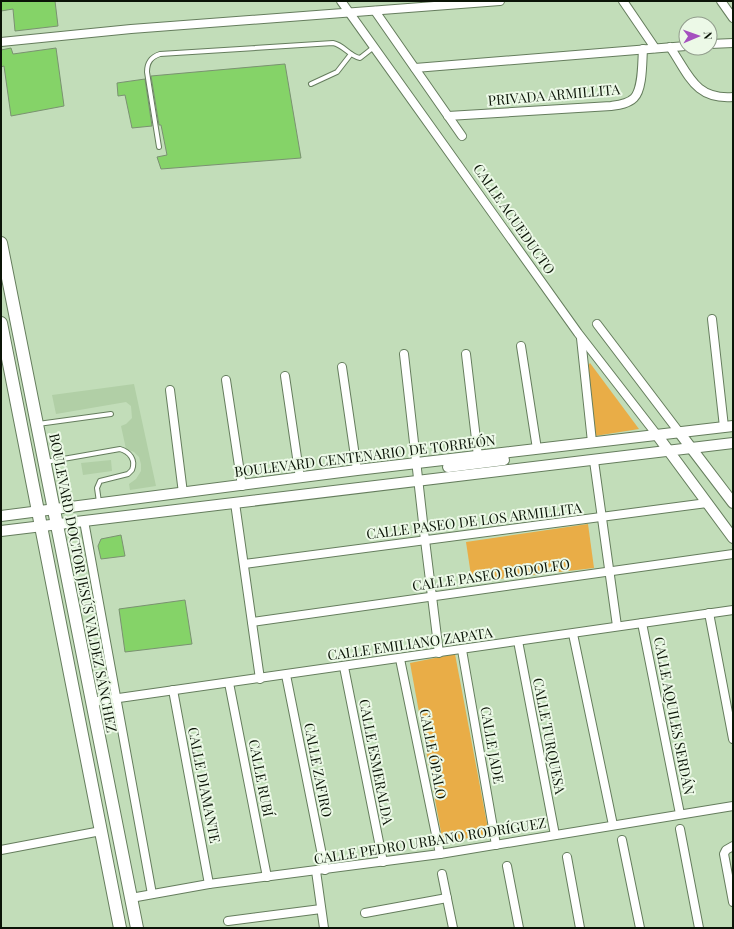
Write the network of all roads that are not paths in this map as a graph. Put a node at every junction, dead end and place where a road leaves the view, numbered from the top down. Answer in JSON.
{"nodes":[{"id":1,"x":341,"y":1,"type":"edge"},
{"id":2,"x":500,"y":1,"type":"edge"},
{"id":3,"x":623,"y":1,"type":"edge"},
{"id":4,"x":722,"y":1,"type":"edge"},
{"id":5,"x":375,"y":11,"type":"junction"},
{"id":6,"x":350,"y":13,"type":"junction"},
{"id":7,"x":733,"y":18,"type":"edge"},
{"id":8,"x":1,"y":42,"type":"edge"},
{"id":9,"x":733,"y":43,"type":"edge"},
{"id":10,"x":718,"y":44,"type":"edge"},
{"id":11,"x":678,"y":46,"type":"edge"},
{"id":12,"x":374,"y":47,"type":"junction"},
{"id":13,"x":670,"y":47,"type":"junction"},
{"id":14,"x":655,"y":48,"type":"junction"},
{"id":15,"x":643,"y":50,"type":"junction"},
{"id":16,"x":351,"y":54,"type":"junction"},
{"id":17,"x":415,"y":68,"type":"junction"},
{"id":18,"x":311,"y":84,"type":"dead end"},
{"id":19,"x":733,"y":97,"type":"edge"},
{"id":20,"x":448,"y":116,"type":"junction"},
{"id":21,"x":462,"y":136,"type":"dead end"},
{"id":22,"x":159,"y":147,"type":"dead end"},
{"id":23,"x":1,"y":243,"type":"edge"},
{"id":24,"x":712,"y":319,"type":"dead end"},
{"id":25,"x":1,"y":323,"type":"edge"},
{"id":26,"x":597,"y":324,"type":"dead end"},
{"id":27,"x":581,"y":336,"type":"junction"},
{"id":28,"x":521,"y":346,"type":"dead end"},
{"id":29,"x":404,"y":354,"type":"dead end"},
{"id":30,"x":466,"y":354,"type":"dead end"},
{"id":31,"x":342,"y":367,"type":"dead end"},
{"id":32,"x":285,"y":376,"type":"dead end"},
{"id":33,"x":226,"y":380,"type":"dead end"},
{"id":34,"x":170,"y":390,"type":"dead end"},
{"id":35,"x":111,"y":414,"type":"dead end"},
{"id":36,"x":36,"y":425,"type":"junction"},
{"id":37,"x":729,"y":426,"type":"edge"},
{"id":38,"x":679,"y":432,"type":"junction"},
{"id":39,"x":657,"y":435,"type":"junction"},
{"id":40,"x":592,"y":442,"type":"junction"},
{"id":41,"x":733,"y":443,"type":"edge"},
{"id":42,"x":691,"y":448,"type":"junction"},
{"id":43,"x":533,"y":449,"type":"junction"},
{"id":44,"x":669,"y":451,"type":"junction"},
{"id":45,"x":478,"y":456,"type":"junction"},
{"id":46,"x":594,"y":461,"type":"junction"},
{"id":47,"x":44,"y":463,"type":"junction"},
{"id":48,"x":357,"y":470,"type":"junction"},
{"id":49,"x":418,"y":471,"type":"junction"},
{"id":50,"x":300,"y":478,"type":"junction"},
{"id":51,"x":242,"y":486,"type":"junction"},
{"id":52,"x":183,"y":493,"type":"junction"},
{"id":53,"x":731,"y":498,"type":"edge"},
{"id":54,"x":707,"y":502,"type":"junction"},
{"id":55,"x":235,"y":503,"type":"junction"},
{"id":56,"x":99,"y":504,"type":"junction"},
{"id":57,"x":53,"y":510,"type":"junction"},
{"id":58,"x":38,"y":511,"type":"junction"},
{"id":59,"x":1,"y":516,"type":"edge"},
{"id":60,"x":602,"y":518,"type":"junction"},
{"id":61,"x":84,"y":521,"type":"junction"},
{"id":62,"x":56,"y":524,"type":"junction"},
{"id":63,"x":41,"y":526,"type":"junction"},
{"id":64,"x":1,"y":531,"type":"edge"},
{"id":65,"x":733,"y":538,"type":"edge"},
{"id":66,"x":425,"y":540,"type":"junction"},
{"id":67,"x":733,"y":554,"type":"edge"},
{"id":68,"x":244,"y":564,"type":"junction"},
{"id":69,"x":609,"y":571,"type":"junction"},
{"id":70,"x":432,"y":596,"type":"junction"},
{"id":71,"x":733,"y":610,"type":"edge"},
{"id":72,"x":709,"y":613,"type":"junction"},
{"id":73,"x":252,"y":622,"type":"junction"},
{"id":74,"x":642,"y":623,"type":"junction"},
{"id":75,"x":617,"y":626,"type":"junction"},
{"id":76,"x":573,"y":634,"type":"junction"},
{"id":77,"x":518,"y":641,"type":"junction"},
{"id":78,"x":462,"y":650,"type":"junction"},
{"id":79,"x":440,"y":653,"type":"junction"},
{"id":80,"x":400,"y":659,"type":"junction"},
{"id":81,"x":344,"y":667,"type":"junction"},
{"id":82,"x":286,"y":675,"type":"junction"},
{"id":83,"x":260,"y":678,"type":"junction"},
{"id":84,"x":229,"y":683,"type":"junction"},
{"id":85,"x":173,"y":690,"type":"junction"},
{"id":86,"x":115,"y":699,"type":"junction"},
{"id":87,"x":91,"y":702,"type":"junction"},
{"id":88,"x":733,"y":739,"type":"edge"},
{"id":89,"x":733,"y":806,"type":"edge"},
{"id":90,"x":680,"y":814,"type":"junction"},
{"id":91,"x":613,"y":825,"type":"junction"},
{"id":92,"x":680,"y":829,"type":"dead end"},
{"id":93,"x":101,"y":831,"type":"junction"},
{"id":94,"x":555,"y":835,"type":"junction"},
{"id":95,"x":622,"y":840,"type":"dead end"},
{"id":96,"x":496,"y":845,"type":"junction"},
{"id":97,"x":733,"y":846,"type":"edge"},
{"id":98,"x":1,"y":850,"type":"edge"},
{"id":99,"x":440,"y":854,"type":"junction"},
{"id":100,"x":567,"y":856,"type":"dead end"},
{"id":101,"x":383,"y":862,"type":"junction"},
{"id":102,"x":507,"y":866,"type":"dead end"},
{"id":103,"x":325,"y":870,"type":"junction"},
{"id":104,"x":316,"y":872,"type":"junction"},
{"id":105,"x":442,"y":874,"type":"dead end"},
{"id":106,"x":267,"y":877,"type":"junction"},
{"id":107,"x":209,"y":884,"type":"junction"},
{"id":108,"x":152,"y":894,"type":"junction"},
{"id":109,"x":131,"y":898,"type":"junction"},
{"id":110,"x":447,"y":898,"type":"junction"},
{"id":111,"x":733,"y":902,"type":"edge"},
{"id":112,"x":321,"y":909,"type":"junction"},
{"id":113,"x":365,"y":913,"type":"dead end"},
{"id":114,"x":228,"y":921,"type":"dead end"},
{"id":115,"x":120,"y":928,"type":"edge"},
{"id":116,"x":137,"y":928,"type":"edge"},
{"id":117,"x":324,"y":928,"type":"edge"},
{"id":118,"x":453,"y":928,"type":"edge"},
{"id":119,"x":519,"y":928,"type":"edge"},
{"id":120,"x":580,"y":928,"type":"edge"},
{"id":121,"x":640,"y":928,"type":"edge"},
{"id":122,"x":699,"y":928,"type":"edge"}],
"edges":[{"from":1,"to":6,"type":"street","name":"CALLE ACUEDUCTO"},
{"from":2,"to":5,"type":"street"},
{"from":3,"to":14,"type":"street"},
{"from":4,"to":7,"type":"street"},
{"from":5,"to":6,"type":"street"},
{"from":5,"to":17,"type":"street"},
{"from":6,"to":8,"type":"street"},
{"from":6,"to":12,"type":"street","name":"CALLE ACUEDUCTO"},
{"from":9,"to":10,"type":"street"},
{"from":11,"to":13,"type":"street"},
{"from":12,"to":16,"type":"lane"},
{"from":12,"to":27,"type":"street","name":"CALLE ACUEDUCTO"},
{"from":13,"to":14,"type":"street"},
{"from":13,"to":19,"type":"street"},
{"from":14,"to":15,"type":"street"},
{"from":15,"to":17,"type":"street"},
{"from":15,"to":20,"type":"street","name":"PRIVADA ARMILLITA"},
{"from":16,"to":18,"type":"lane"},
{"from":16,"to":22,"type":"lane"},
{"from":17,"to":20,"type":"street"},
{"from":20,"to":21,"type":"street"},
{"from":23,"to":36,"type":"main road","name":"BOULEVARD DOCTOR JESÚS VALDEZ SÁNCHEZ"},
{"from":24,"to":37,"type":"street"},
{"from":25,"to":58,"type":"main road"},
{"from":26,"to":38,"type":"street"},
{"from":27,"to":39,"type":"street","name":"CALLE ACUEDUCTO"},
{"from":27,"to":40,"type":"street"},
{"from":28,"to":43,"type":"street"},
{"from":29,"to":49,"type":"street"},
{"from":30,"to":45,"type":"street"},
{"from":31,"to":48,"type":"street"},
{"from":32,"to":50,"type":"street"},
{"from":33,"to":51,"type":"street"},
{"from":34,"to":52,"type":"street"},
{"from":35,"to":36,"type":"lane"},
{"from":36,"to":47,"type":"main road","name":"BOULEVARD DOCTOR JESÚS VALDEZ SÁNCHEZ"},
{"from":37,"to":38,"type":"street","name":"BOULEVARD CENTENARIO DE TORREÓN"},
{"from":38,"to":39,"type":"street","name":"BOULEVARD CENTENARIO DE TORREÓN"},
{"from":38,"to":42,"type":"street"},
{"from":39,"to":40,"type":"street","name":"BOULEVARD CENTENARIO DE TORREÓN"},
{"from":39,"to":44,"type":"street","name":"CALLE ACUEDUCTO"},
{"from":40,"to":43,"type":"street","name":"BOULEVARD CENTENARIO DE TORREÓN"},
{"from":41,"to":42,"type":"street","name":"BOULEVARD CENTENARIO DE TORREÓN"},
{"from":42,"to":44,"type":"street","name":"BOULEVARD CENTENARIO DE TORREÓN"},
{"from":42,"to":53,"type":"street"},
{"from":43,"to":45,"type":"street","name":"BOULEVARD CENTENARIO DE TORREÓN"},
{"from":43,"to":49,"type":"street"},
{"from":44,"to":46,"type":"street","name":"BOULEVARD CENTENARIO DE TORREÓN"},
{"from":44,"to":54,"type":"street","name":"CALLE ACUEDUCTO"},
{"from":45,"to":49,"type":"street","name":"BOULEVARD CENTENARIO DE TORREÓN"},
{"from":46,"to":49,"type":"street","name":"BOULEVARD CENTENARIO DE TORREÓN"},
{"from":46,"to":60,"type":"street"},
{"from":47,"to":56,"type":"lane"},
{"from":47,"to":57,"type":"main road","name":"BOULEVARD DOCTOR JESÚS VALDEZ SÁNCHEZ"},
{"from":48,"to":49,"type":"street","name":"BOULEVARD CENTENARIO DE TORREÓN"},
{"from":48,"to":50,"type":"street","name":"BOULEVARD CENTENARIO DE TORREÓN"},
{"from":49,"to":55,"type":"street","name":"BOULEVARD CENTENARIO DE TORREÓN"},
{"from":49,"to":66,"type":"street"},
{"from":50,"to":51,"type":"street","name":"BOULEVARD CENTENARIO DE TORREÓN"},
{"from":51,"to":52,"type":"street","name":"BOULEVARD CENTENARIO DE TORREÓN"},
{"from":52,"to":56,"type":"street","name":"BOULEVARD CENTENARIO DE TORREÓN"},
{"from":54,"to":60,"type":"street","name":"CALLE PASEO DE LOS ARMILLITA"},
{"from":54,"to":65,"type":"street","name":"CALLE ACUEDUCTO"},
{"from":55,"to":61,"type":"street","name":"BOULEVARD CENTENARIO DE TORREÓN"},
{"from":55,"to":68,"type":"street"},
{"from":56,"to":57,"type":"street","name":"BOULEVARD CENTENARIO DE TORREÓN"},
{"from":57,"to":58,"type":"street","name":"BOULEVARD CENTENARIO DE TORREÓN"},
{"from":57,"to":62,"type":"main road","name":"BOULEVARD DOCTOR JESÚS VALDEZ SÁNCHEZ"},
{"from":58,"to":59,"type":"street","name":"BOULEVARD CENTENARIO DE TORREÓN"},
{"from":58,"to":63,"type":"main road"},
{"from":60,"to":66,"type":"street","name":"CALLE PASEO DE LOS ARMILLITA"},
{"from":60,"to":69,"type":"street"},
{"from":61,"to":62,"type":"street","name":"BOULEVARD CENTENARIO DE TORREÓN"},
{"from":61,"to":86,"type":"street"},
{"from":62,"to":63,"type":"street","name":"BOULEVARD CENTENARIO DE TORREÓN"},
{"from":62,"to":87,"type":"main road","name":"BOULEVARD DOCTOR JESÚS VALDEZ SÁNCHEZ"},
{"from":63,"to":64,"type":"street","name":"BOULEVARD CENTENARIO DE TORREÓN"},
{"from":63,"to":93,"type":"main road"},
{"from":66,"to":68,"type":"street","name":"CALLE PASEO DE LOS ARMILLITA"},
{"from":66,"to":70,"type":"street"},
{"from":67,"to":69,"type":"street","name":"CALLE PASEO RODOLFO"},
{"from":68,"to":73,"type":"street"},
{"from":69,"to":70,"type":"street","name":"CALLE PASEO RODOLFO"},
{"from":69,"to":75,"type":"street"},
{"from":70,"to":73,"type":"street","name":"CALLE PASEO RODOLFO"},
{"from":70,"to":79,"type":"street"},
{"from":71,"to":72,"type":"street","name":"CALLE EMILIANO ZAPATA"},
{"from":72,"to":74,"type":"street","name":"CALLE EMILIANO ZAPATA"},
{"from":72,"to":88,"type":"street"},
{"from":73,"to":83,"type":"street"},
{"from":74,"to":75,"type":"street","name":"CALLE EMILIANO ZAPATA"},
{"from":74,"to":90,"type":"street","name":"CALLE AQUILES SERDÁN"},
{"from":75,"to":76,"type":"street","name":"CALLE EMILIANO ZAPATA"},
{"from":76,"to":77,"type":"street","name":"CALLE EMILIANO ZAPATA"},
{"from":76,"to":91,"type":"street"},
{"from":77,"to":78,"type":"street","name":"CALLE EMILIANO ZAPATA"},
{"from":77,"to":94,"type":"street","name":"CALLE TURQUESA"},
{"from":78,"to":79,"type":"street","name":"CALLE EMILIANO ZAPATA"},
{"from":78,"to":96,"type":"street","name":"CALLE JADE"},
{"from":79,"to":80,"type":"street","name":"CALLE EMILIANO ZAPATA"},
{"from":80,"to":81,"type":"street","name":"CALLE EMILIANO ZAPATA"},
{"from":80,"to":99,"type":"street","name":"CALLE ÓPALO"},
{"from":81,"to":82,"type":"street","name":"CALLE EMILIANO ZAPATA"},
{"from":81,"to":101,"type":"street","name":"CALLE ESMERALDA"},
{"from":82,"to":83,"type":"street","name":"CALLE EMILIANO ZAPATA"},
{"from":82,"to":103,"type":"street","name":"CALLE ZAFIRO"},
{"from":83,"to":84,"type":"street","name":"CALLE EMILIANO ZAPATA"},
{"from":84,"to":85,"type":"street","name":"CALLE EMILIANO ZAPATA"},
{"from":84,"to":106,"type":"street","name":"CALLE RUBÍ"},
{"from":85,"to":86,"type":"street","name":"CALLE EMILIANO ZAPATA"},
{"from":85,"to":107,"type":"street","name":"CALLE DIAMANTE"},
{"from":86,"to":87,"type":"street","name":"CALLE EMILIANO ZAPATA"},
{"from":86,"to":108,"type":"street"},
{"from":87,"to":109,"type":"main road","name":"BOULEVARD DOCTOR JESÚS VALDEZ SÁNCHEZ"},
{"from":89,"to":90,"type":"street","name":"CALLE PEDRO URBANO RODRÍGUEZ"},
{"from":90,"to":91,"type":"street","name":"CALLE PEDRO URBANO RODRÍGUEZ"},
{"from":91,"to":94,"type":"street","name":"CALLE PEDRO URBANO RODRÍGUEZ"},
{"from":92,"to":122,"type":"street"},
{"from":93,"to":98,"type":"street"},
{"from":93,"to":115,"type":"main road"},
{"from":94,"to":96,"type":"street","name":"CALLE PEDRO URBANO RODRÍGUEZ"},
{"from":95,"to":121,"type":"street"},
{"from":96,"to":99,"type":"street","name":"CALLE PEDRO URBANO RODRÍGUEZ"},
{"from":97,"to":111,"type":"street"},
{"from":99,"to":101,"type":"street","name":"CALLE PEDRO URBANO RODRÍGUEZ"},
{"from":100,"to":120,"type":"street"},
{"from":101,"to":103,"type":"street","name":"CALLE PEDRO URBANO RODRÍGUEZ"},
{"from":102,"to":119,"type":"street"},
{"from":103,"to":104,"type":"street","name":"CALLE PEDRO URBANO RODRÍGUEZ"},
{"from":104,"to":106,"type":"street","name":"CALLE PEDRO URBANO RODRÍGUEZ"},
{"from":104,"to":112,"type":"street"},
{"from":105,"to":110,"type":"street"},
{"from":106,"to":107,"type":"street","name":"CALLE PEDRO URBANO RODRÍGUEZ"},
{"from":107,"to":108,"type":"street","name":"CALLE PEDRO URBANO RODRÍGUEZ"},
{"from":108,"to":109,"type":"street","name":"CALLE PEDRO URBANO RODRÍGUEZ"},
{"from":109,"to":116,"type":"main road","name":"BOULEVARD DOCTOR JESÚS VALDEZ SÁNCHEZ"},
{"from":110,"to":113,"type":"street"},
{"from":110,"to":118,"type":"street"},
{"from":112,"to":114,"type":"street"},
{"from":112,"to":117,"type":"street"}]}
